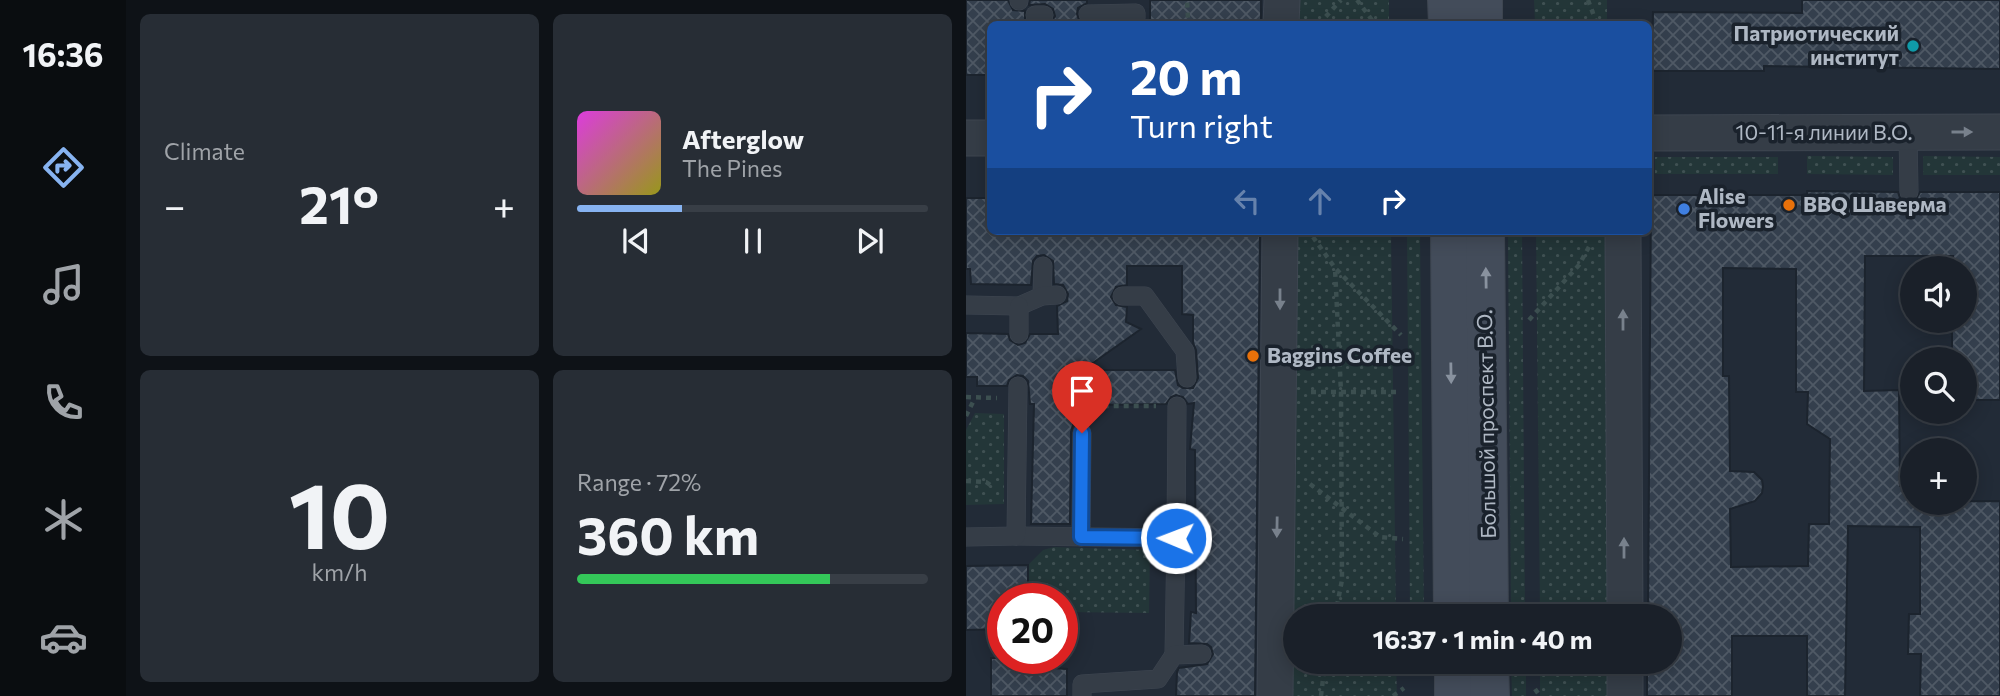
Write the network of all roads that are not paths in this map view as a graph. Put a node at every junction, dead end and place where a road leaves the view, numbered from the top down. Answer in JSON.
{"nodes":[{"id":1,"x":1282,"y":0,"type":"edge"},
{"id":2,"x":1447,"y":0,"type":"edge"},
{"id":3,"x":1483,"y":0,"type":"edge"},
{"id":4,"x":1088,"y":14,"type":"dead end"},
{"id":5,"x":1136,"y":18,"type":"dead end"},
{"id":6,"x":1281,"y":21,"type":"edge"},
{"id":7,"x":1448,"y":21,"type":"edge"},
{"id":8,"x":1483,"y":21,"type":"edge"},
{"id":9,"x":1908,"y":132,"type":"junction"},
{"id":10,"x":2000,"y":132,"type":"edge"},
{"id":11,"x":1652,"y":133,"type":"edge"},
{"id":12,"x":966,"y":138,"type":"edge"},
{"id":13,"x":987,"y":138,"type":"edge"},
{"id":14,"x":1909,"y":191,"type":"dead end"},
{"id":15,"x":1280,"y":235,"type":"edge"},
{"id":16,"x":1450,"y":235,"type":"edge"},
{"id":17,"x":1485,"y":235,"type":"edge"},
{"id":18,"x":1623,"y":235,"type":"edge"},
{"id":19,"x":1043,"y":266,"type":"dead end"},
{"id":20,"x":1122,"y":296,"type":"dead end"},
{"id":21,"x":966,"y":305,"type":"edge"},
{"id":22,"x":1019,"y":306,"type":"junction"},
{"id":23,"x":1019,"y":334,"type":"dead end"},
{"id":24,"x":1187,"y":378,"type":"dead end"},
{"id":25,"x":1018,"y":386,"type":"dead end"},
{"id":26,"x":1177,"y":406,"type":"road end"},
{"id":27,"x":1082,"y":433,"type":"dead end"},
{"id":28,"x":1016,"y":536,"type":"junction"},
{"id":29,"x":966,"y":537,"type":"edge"},
{"id":30,"x":1081,"y":537,"type":"junction"},
{"id":31,"x":1176,"y":538,"type":"junction"},
{"id":32,"x":1453,"y":604,"type":"edge"},
{"id":33,"x":1489,"y":604,"type":"edge"},
{"id":34,"x":1625,"y":604,"type":"edge"},
{"id":35,"x":1202,"y":654,"type":"dead end"},
{"id":36,"x":1174,"y":655,"type":"junction"},
{"id":37,"x":1271,"y":668,"type":"edge"},
{"id":38,"x":1454,"y":674,"type":"edge"},
{"id":39,"x":1489,"y":674,"type":"edge"},
{"id":40,"x":1625,"y":674,"type":"edge"},
{"id":41,"x":1082,"y":696,"type":"edge"},
{"id":42,"x":1454,"y":696,"type":"edge"},
{"id":43,"x":1490,"y":696,"type":"edge"},
{"id":44,"x":1625,"y":696,"type":"edge"}],
"edges":[{"from":1,"to":6,"type":"street"},
{"from":2,"to":7,"type":"main road"},
{"from":3,"to":8,"type":"main road"},
{"from":4,"to":5,"type":"lane"},
{"from":9,"to":10,"type":"street","name":"10-11-я линии В.О.","one_way":true},
{"from":9,"to":11,"type":"street","name":"10-11-я линии В.О."},
{"from":9,"to":14,"type":"lane"},
{"from":12,"to":13,"type":"street"},
{"from":15,"to":37,"type":"street","one_way":true},
{"from":16,"to":32,"type":"main road","name":"Большой проспект В.О.","one_way":true},
{"from":33,"to":17,"type":"main road","name":"Большой проспект В.О.","one_way":true},
{"from":34,"to":18,"type":"street","one_way":true},
{"from":19,"to":22,"type":"lane"},
{"from":20,"to":24,"type":"lane"},
{"from":21,"to":22,"type":"lane"},
{"from":22,"to":23,"type":"lane"},
{"from":25,"to":28,"type":"lane"},
{"from":26,"to":31,"type":"lane"},
{"from":27,"to":30,"type":"lane"},
{"from":28,"to":29,"type":"lane"},
{"from":28,"to":30,"type":"lane"},
{"from":30,"to":31,"type":"lane"},
{"from":31,"to":36,"type":"lane"},
{"from":35,"to":36,"type":"lane"},
{"from":36,"to":41,"type":"lane"},
{"from":38,"to":42,"type":"main road"},
{"from":39,"to":43,"type":"main road"},
{"from":40,"to":44,"type":"street"}]}
